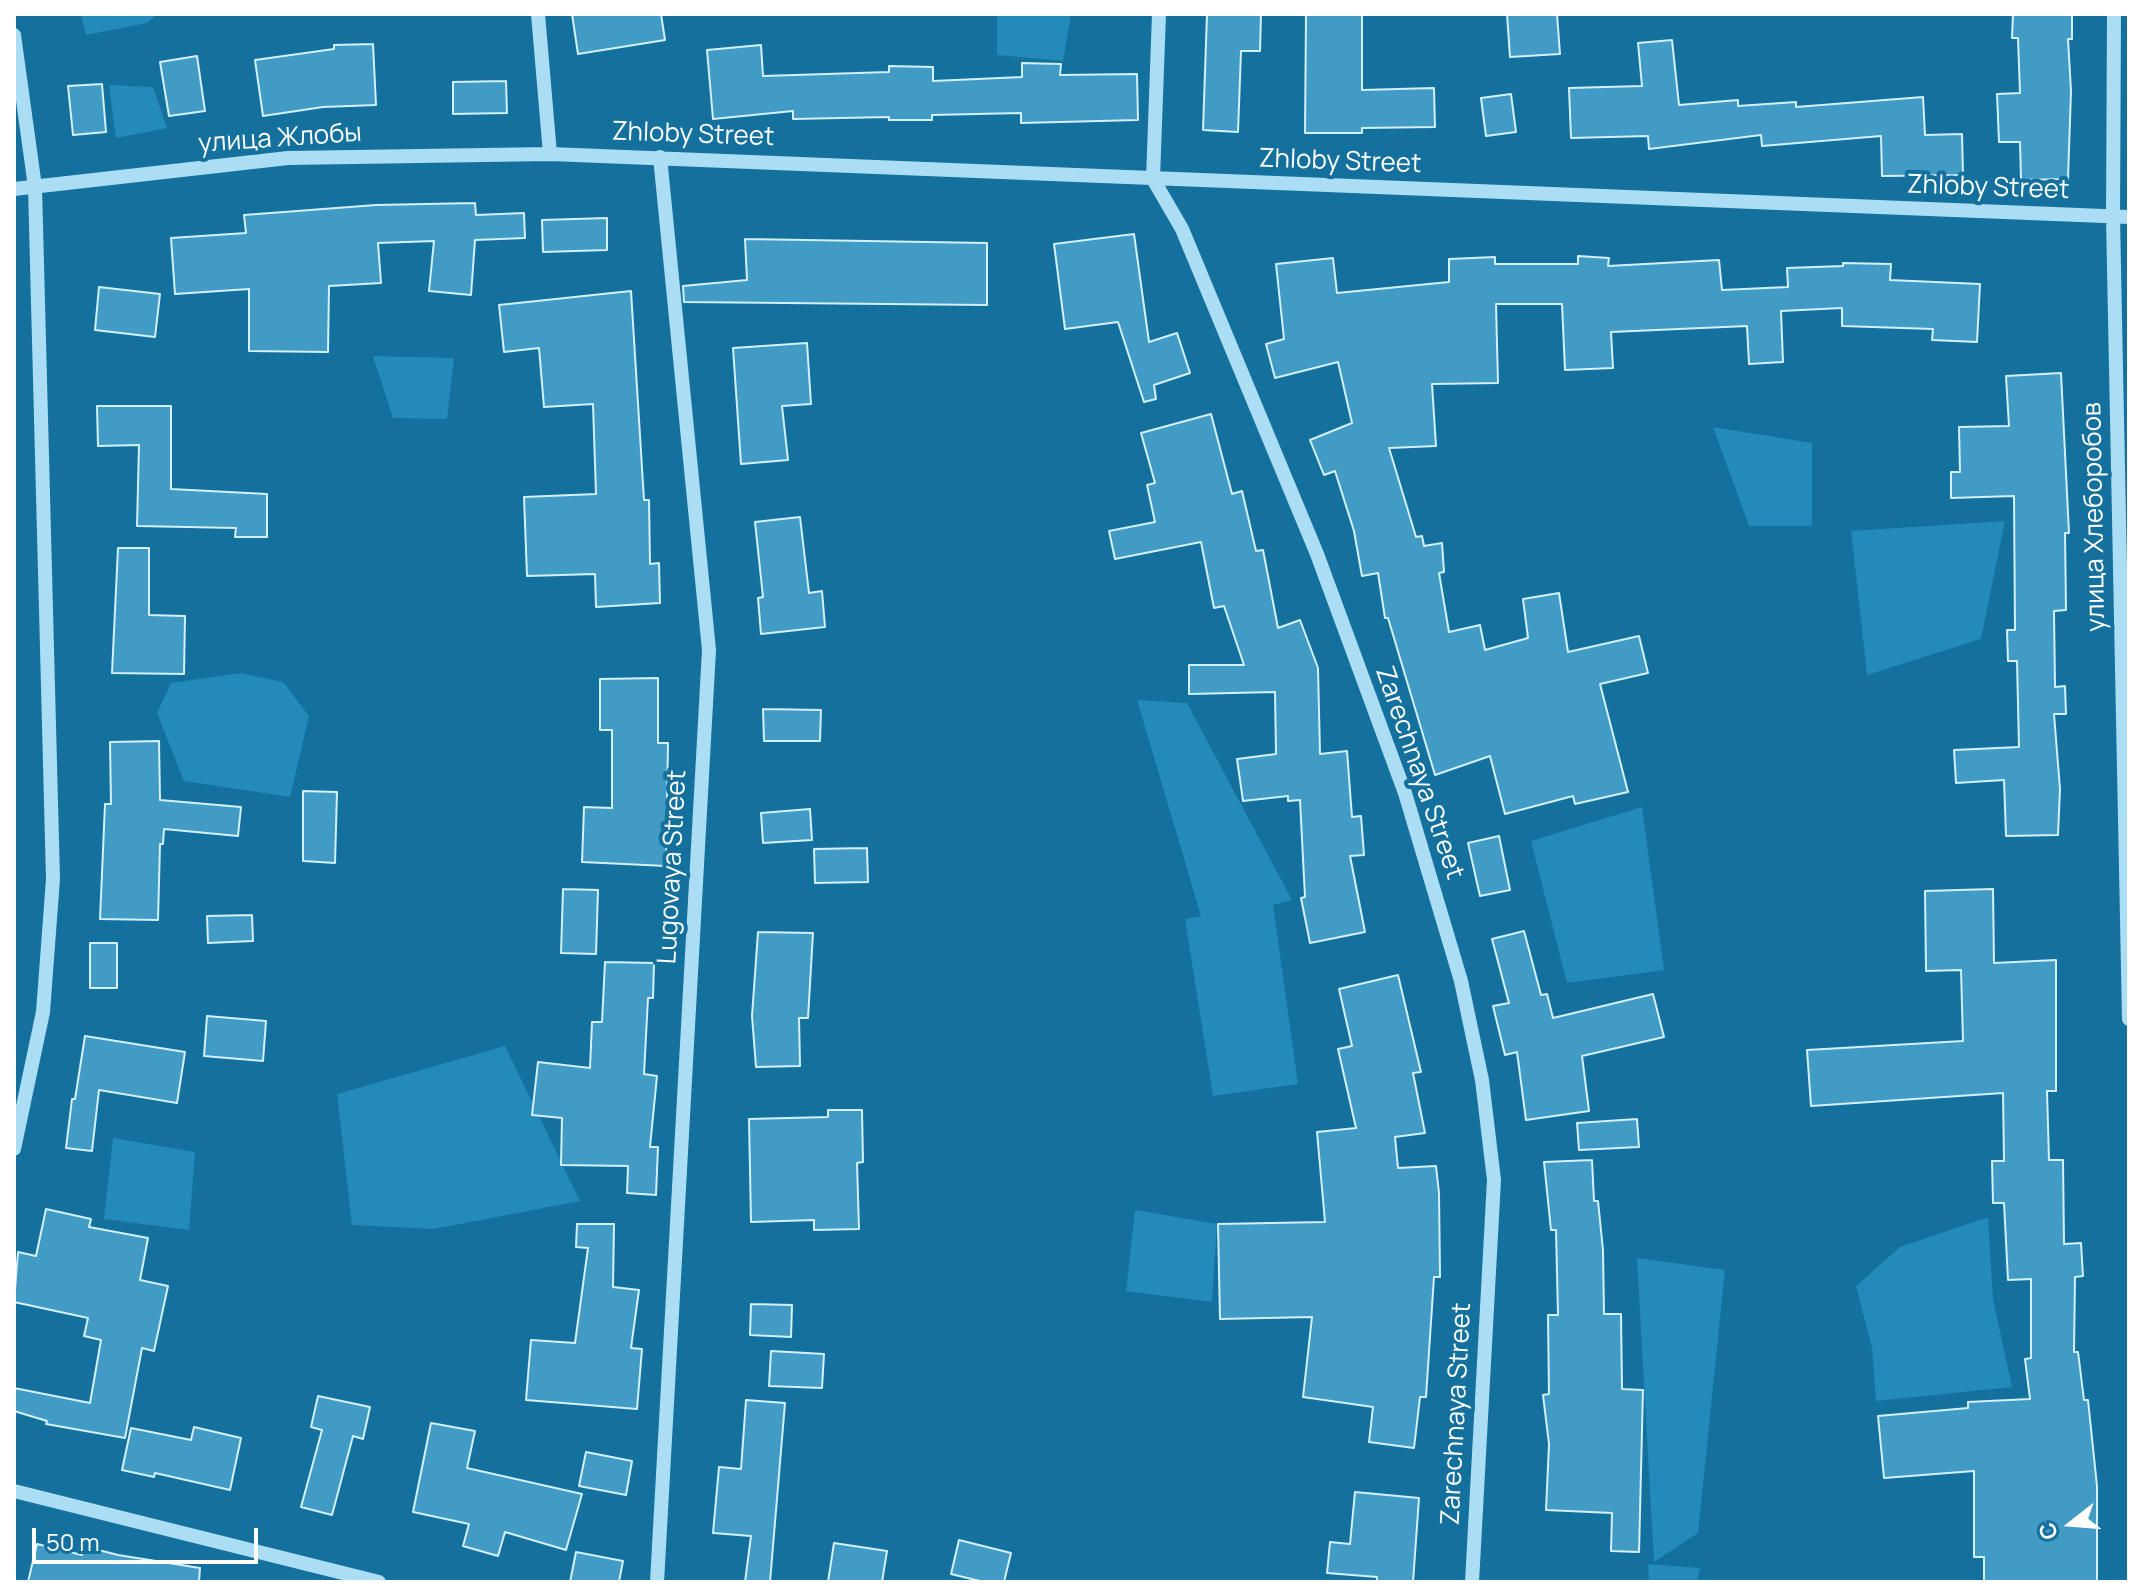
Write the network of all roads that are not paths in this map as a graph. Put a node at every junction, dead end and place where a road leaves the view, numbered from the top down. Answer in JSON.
{"nodes":[{"id":1,"x":538,"y":14,"type":"edge"},
{"id":2,"x":1159,"y":14,"type":"edge"},
{"id":3,"x":2114,"y":14,"type":"edge"},
{"id":4,"x":14,"y":35,"type":"edge"},
{"id":5,"x":550,"y":154,"type":"junction"},
{"id":6,"x":660,"y":157,"type":"junction"},
{"id":7,"x":1153,"y":179,"type":"junction"},
{"id":8,"x":35,"y":187,"type":"junction"},
{"id":9,"x":14,"y":189,"type":"edge"},
{"id":10,"x":2113,"y":217,"type":"junction"},
{"id":11,"x":2129,"y":217,"type":"edge"},
{"id":12,"x":2129,"y":1019,"type":"edge"},
{"id":13,"x":14,"y":1149,"type":"edge"},
{"id":14,"x":14,"y":1491,"type":"edge"},
{"id":15,"x":379,"y":1582,"type":"edge"},
{"id":16,"x":657,"y":1582,"type":"edge"},
{"id":17,"x":1472,"y":1582,"type":"edge"}],
"edges":[{"from":1,"to":5,"type":"street"},
{"from":2,"to":7,"type":"street"},
{"from":3,"to":10,"type":"street","name":"улица Хлеборобов"},
{"from":4,"to":8,"type":"street"},
{"from":5,"to":6,"type":"street","name":"Zhloby Street"},
{"from":5,"to":8,"type":"street","name":"улица Жлобы"},
{"from":6,"to":7,"type":"street","name":"Zhloby Street"},
{"from":6,"to":16,"type":"street","name":"Lugovaya Street"},
{"from":7,"to":10,"type":"street","name":"Zhloby Street"},
{"from":7,"to":17,"type":"street","name":"Zarechnaya Street"},
{"from":8,"to":9,"type":"street","name":"улица Жлобы"},
{"from":8,"to":13,"type":"street"},
{"from":10,"to":11,"type":"street","name":"Zhloby Street"},
{"from":10,"to":12,"type":"street","name":"улица Хлеборобов"},
{"from":14,"to":15,"type":"street"}]}
